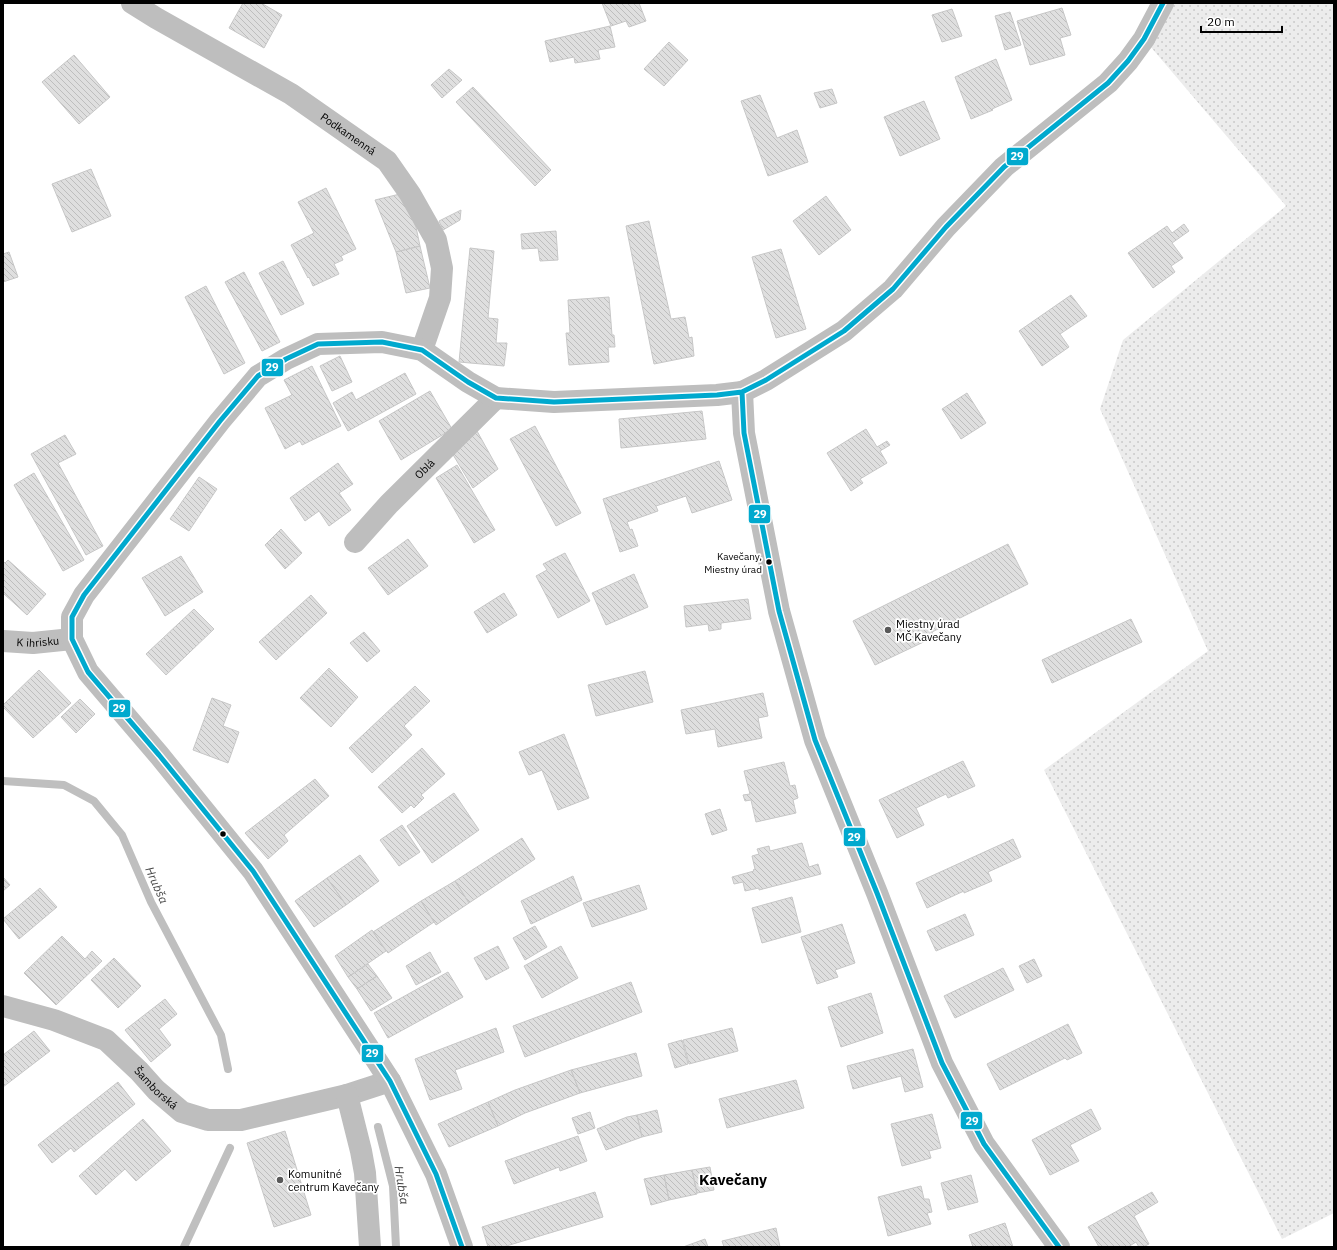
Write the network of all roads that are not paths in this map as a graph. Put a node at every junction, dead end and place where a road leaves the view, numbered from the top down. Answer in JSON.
{"nodes":[{"id":1,"x":132,"y":3,"type":"edge"},
{"id":2,"x":1163,"y":3,"type":"edge"},
{"id":3,"x":422,"y":350,"type":"junction"},
{"id":4,"x":742,"y":392,"type":"junction"},
{"id":5,"x":496,"y":398,"type":"junction"},
{"id":6,"x":355,"y":542,"type":"dead end"},
{"id":7,"x":72,"y":639,"type":"junction"},
{"id":8,"x":3,"y":641,"type":"edge"},
{"id":9,"x":3,"y":1006,"type":"edge"},
{"id":10,"x":390,"y":1081,"type":"junction"},
{"id":11,"x":347,"y":1094,"type":"junction"},
{"id":12,"x":370,"y":1247,"type":"edge"},
{"id":13,"x":462,"y":1247,"type":"edge"},
{"id":14,"x":1059,"y":1247,"type":"edge"}],
"edges":[{"from":1,"to":3,"type":"street","name":"Podkamenná"},
{"from":2,"to":4,"type":"street"},
{"from":3,"to":5,"type":"street"},
{"from":3,"to":7,"type":"street"},
{"from":4,"to":5,"type":"street"},
{"from":4,"to":14,"type":"street"},
{"from":5,"to":6,"type":"street","name":"Oblá"},
{"from":7,"to":8,"type":"street","name":"K ihrisku"},
{"from":7,"to":10,"type":"street"},
{"from":9,"to":11,"type":"street","name":"Šamborská"},
{"from":10,"to":11,"type":"street","name":"Šamborská"},
{"from":10,"to":13,"type":"street"},
{"from":11,"to":12,"type":"street"}]}
